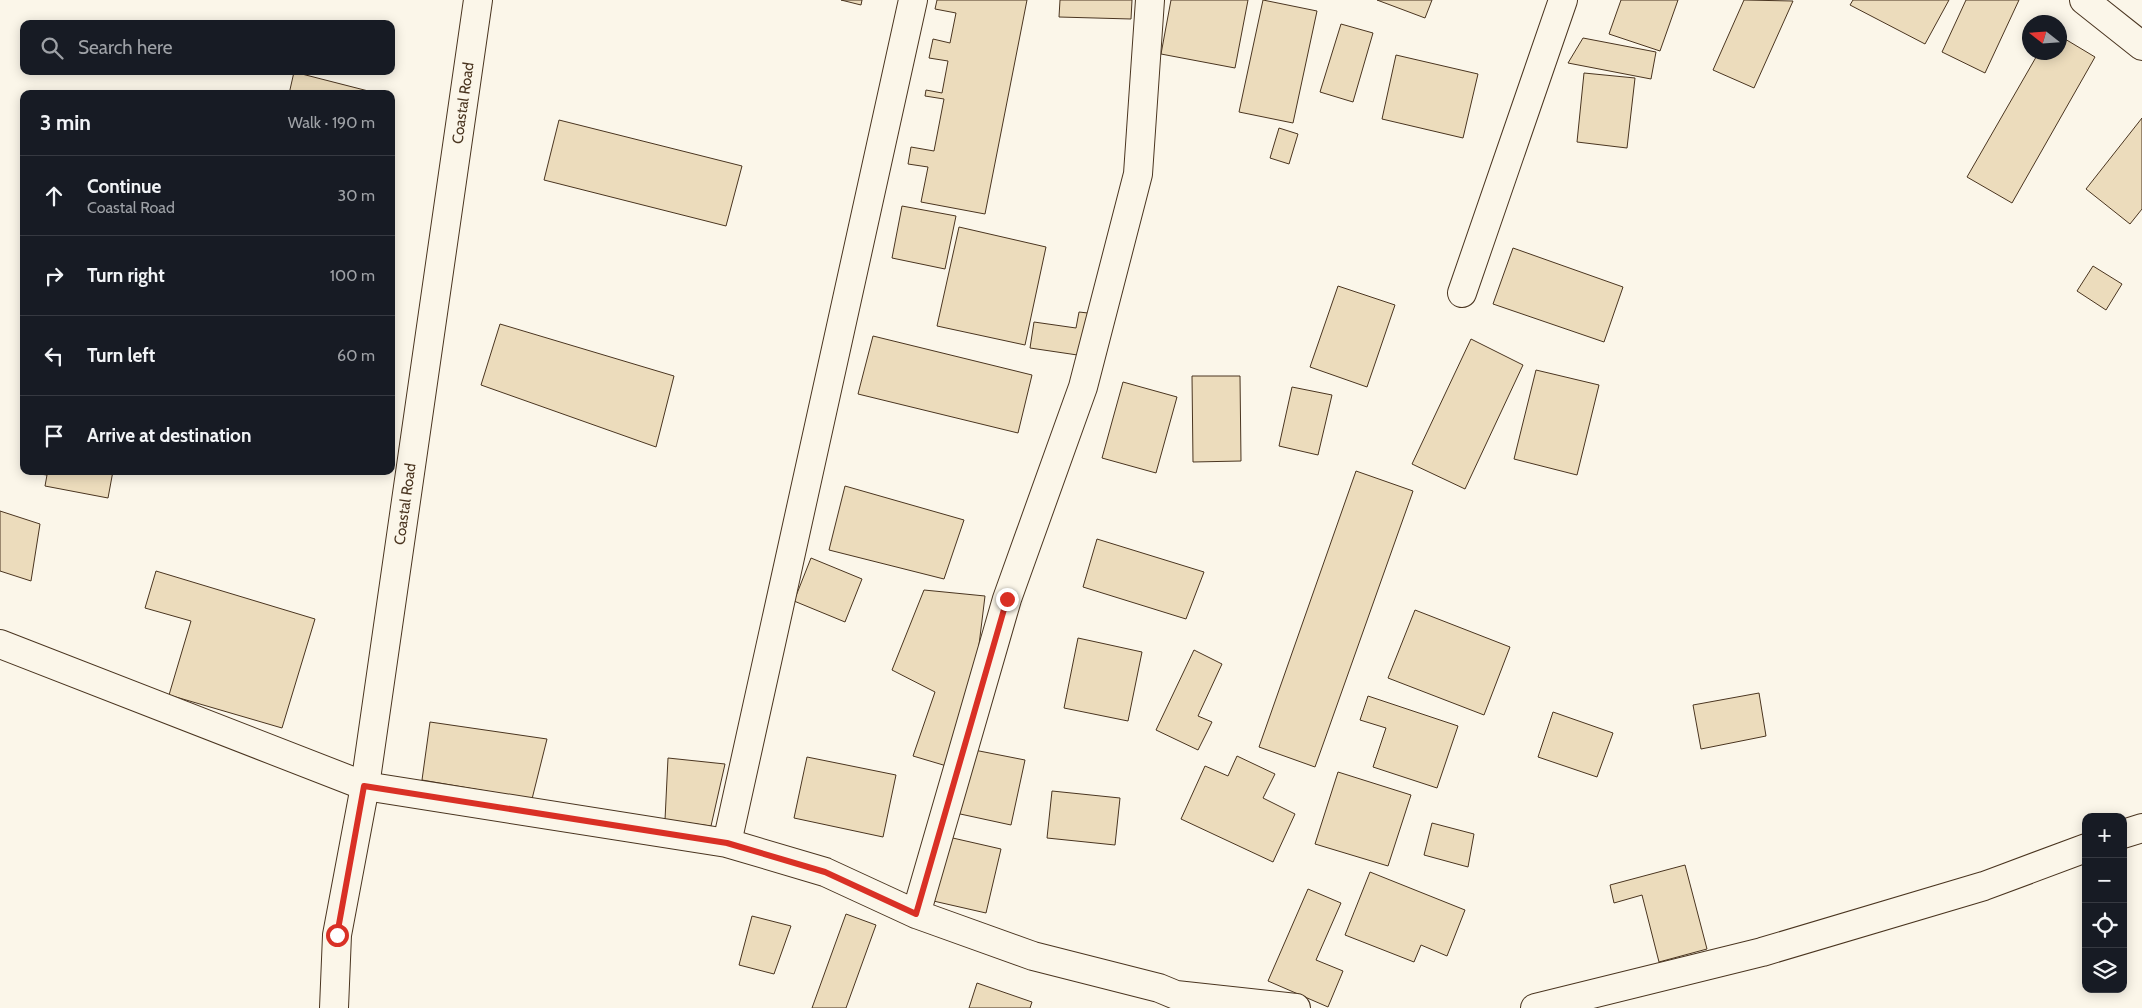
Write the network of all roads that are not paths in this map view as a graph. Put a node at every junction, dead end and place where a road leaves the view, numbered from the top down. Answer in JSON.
{"nodes":[{"id":1,"x":478,"y":0,"type":"edge"},
{"id":2,"x":913,"y":0,"type":"edge"},
{"id":3,"x":1150,"y":0,"type":"edge"},
{"id":4,"x":1563,"y":0,"type":"edge"},
{"id":5,"x":2084,"y":0,"type":"edge"},
{"id":6,"x":2142,"y":46,"type":"edge"},
{"id":7,"x":1462,"y":293,"type":"dead end"},
{"id":8,"x":0,"y":644,"type":"edge"},
{"id":9,"x":364,"y":786,"type":"junction"},
{"id":10,"x":2142,"y":828,"type":"edge"},
{"id":11,"x":2127,"y":833,"type":"edge"},
{"id":12,"x":727,"y":843,"type":"junction"},
{"id":13,"x":2082,"y":849,"type":"edge"},
{"id":14,"x":916,"y":914,"type":"junction"},
{"id":15,"x":334,"y":1008,"type":"edge"},
{"id":16,"x":1296,"y":1008,"type":"edge"},
{"id":17,"x":1535,"y":1008,"type":"edge"}],
"edges":[{"from":1,"to":9,"type":"street","name":"Coastal Road"},
{"from":2,"to":12,"type":"street"},
{"from":3,"to":14,"type":"street"},
{"from":4,"to":7,"type":"street"},
{"from":5,"to":6,"type":"street"},
{"from":8,"to":9,"type":"street"},
{"from":9,"to":12,"type":"street"},
{"from":9,"to":15,"type":"street","name":"Coastal Road"},
{"from":10,"to":11,"type":"street"},
{"from":12,"to":14,"type":"street"},
{"from":13,"to":17,"type":"street"},
{"from":14,"to":16,"type":"street"}]}
